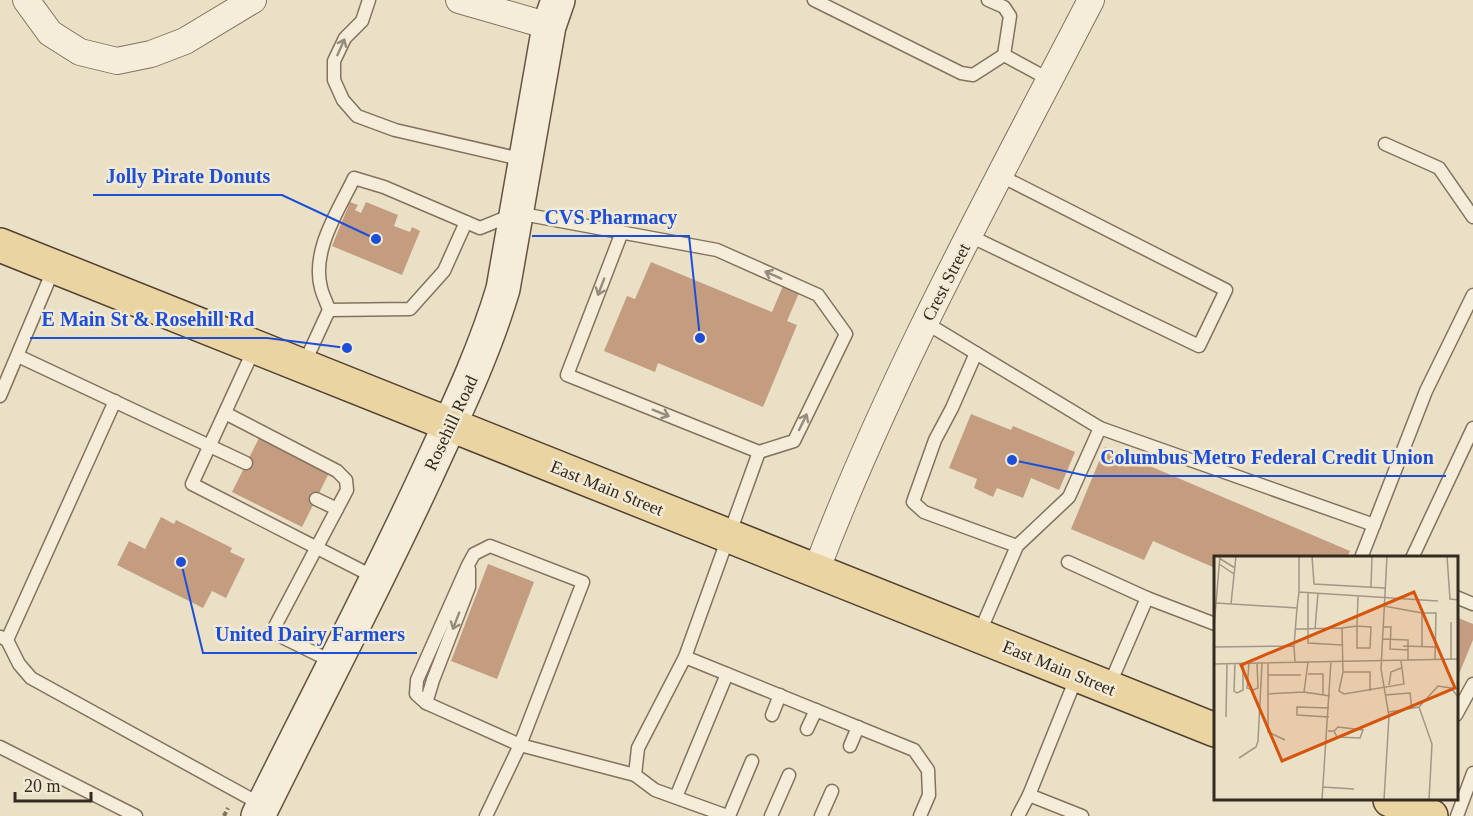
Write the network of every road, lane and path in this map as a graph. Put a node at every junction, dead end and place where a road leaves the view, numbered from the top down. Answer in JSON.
{"nodes":[{"id":1,"x":26,"y":0,"type":"edge"},
{"id":2,"x":254,"y":0,"type":"edge"},
{"id":3,"x":369,"y":0,"type":"edge"},
{"id":4,"x":459,"y":0,"type":"edge"},
{"id":5,"x":814,"y":0,"type":"edge"},
{"id":6,"x":988,"y":0,"type":"edge"},
{"id":7,"x":1091,"y":0,"type":"edge"},
{"id":8,"x":553,"y":13,"type":"edge"},
{"id":9,"x":1004,"y":55,"type":"junction"},
{"id":10,"x":1050,"y":80,"type":"junction"},
{"id":11,"x":1385,"y":144,"type":"dead end"},
{"id":12,"x":526,"y":161,"type":"junction"},
{"id":13,"x":1000,"y":176,"type":"junction"},
{"id":14,"x":517,"y":213,"type":"junction"},
{"id":15,"x":1473,"y":218,"type":"edge"},
{"id":16,"x":466,"y":222,"type":"junction"},
{"id":17,"x":622,"y":232,"type":"junction"},
{"id":18,"x":970,"y":236,"type":"junction"},
{"id":19,"x":0,"y":245,"type":"edge"},
{"id":20,"x":55,"y":267,"type":"junction"},
{"id":21,"x":1473,"y":295,"type":"edge"},
{"id":22,"x":329,"y":310,"type":"junction"},
{"id":23,"x":926,"y":323,"type":"junction"},
{"id":24,"x":255,"y":347,"type":"junction"},
{"id":25,"x":976,"y":353,"type":"junction"},
{"id":26,"x":18,"y":356,"type":"junction"},
{"id":27,"x":303,"y":366,"type":"junction"},
{"id":28,"x":0,"y":396,"type":"edge"},
{"id":29,"x":115,"y":400,"type":"junction"},
{"id":30,"x":225,"y":413,"type":"junction"},
{"id":31,"x":450,"y":424,"type":"junction"},
{"id":32,"x":1100,"y":428,"type":"junction"},
{"id":33,"x":1473,"y":428,"type":"edge"},
{"id":34,"x":210,"y":444,"type":"junction"},
{"id":35,"x":759,"y":453,"type":"junction"},
{"id":36,"x":246,"y":463,"type":"dead end"},
{"id":37,"x":316,"y":499,"type":"dead end"},
{"id":38,"x":337,"y":509,"type":"junction"},
{"id":39,"x":1374,"y":525,"type":"junction"},
{"id":40,"x":729,"y":536,"type":"junction"},
{"id":41,"x":1017,"y":546,"type":"junction"},
{"id":42,"x":317,"y":548,"type":"junction"},
{"id":43,"x":1362,"y":556,"type":"edge"},
{"id":44,"x":1413,"y":556,"type":"edge"},
{"id":45,"x":1068,"y":562,"type":"dead end"},
{"id":46,"x":816,"y":571,"type":"junction"},
{"id":47,"x":377,"y":578,"type":"junction"},
{"id":48,"x":1147,"y":597,"type":"junction"},
{"id":49,"x":1458,"y":598,"type":"edge"},
{"id":50,"x":1473,"y":604,"type":"edge"},
{"id":51,"x":1214,"y":624,"type":"edge"},
{"id":52,"x":978,"y":635,"type":"junction"},
{"id":53,"x":4,"y":639,"type":"edge"},
{"id":54,"x":685,"y":657,"type":"junction"},
{"id":55,"x":334,"y":663,"type":"junction"},
{"id":56,"x":727,"y":674,"type":"junction"},
{"id":57,"x":1077,"y":675,"type":"junction"},
{"id":58,"x":1473,"y":684,"type":"edge"},
{"id":59,"x":1108,"y":687,"type":"junction"},
{"id":60,"x":780,"y":695,"type":"junction"},
{"id":61,"x":816,"y":710,"type":"junction"},
{"id":62,"x":1458,"y":711,"type":"edge"},
{"id":63,"x":772,"y":715,"type":"dead end"},
{"id":64,"x":858,"y":727,"type":"junction"},
{"id":65,"x":807,"y":729,"type":"dead end"},
{"id":66,"x":1214,"y":730,"type":"edge"},
{"id":67,"x":519,"y":745,"type":"junction"},
{"id":68,"x":850,"y":746,"type":"dead end"},
{"id":69,"x":0,"y":747,"type":"edge"},
{"id":70,"x":752,"y":761,"type":"dead end"},
{"id":71,"x":1473,"y":773,"type":"edge"},
{"id":72,"x":635,"y":775,"type":"junction"},
{"id":73,"x":789,"y":775,"type":"dead end"},
{"id":74,"x":832,"y":791,"type":"dead end"},
{"id":75,"x":1029,"y":795,"type":"junction"},
{"id":76,"x":675,"y":797,"type":"junction"},
{"id":77,"x":260,"y":811,"type":"edge"},
{"id":78,"x":136,"y":816,"type":"edge"},
{"id":79,"x":486,"y":816,"type":"edge"},
{"id":80,"x":728,"y":816,"type":"edge"},
{"id":81,"x":771,"y":816,"type":"edge"},
{"id":82,"x":821,"y":816,"type":"edge"},
{"id":83,"x":920,"y":816,"type":"edge"},
{"id":84,"x":1018,"y":816,"type":"edge"},
{"id":85,"x":1082,"y":816,"type":"edge"},
{"id":86,"x":1457,"y":816,"type":"edge"}],
"edges":[{"from":1,"to":2,"type":"street"},
{"from":12,"to":3,"type":"lane","one_way":true},
{"from":4,"to":8,"type":"street"},
{"from":5,"to":9,"type":"lane"},
{"from":6,"to":9,"type":"lane"},
{"from":7,"to":10,"type":"street","name":"Crest Street"},
{"from":8,"to":12,"type":"street","name":"Rosehill Road"},
{"from":9,"to":10,"type":"lane"},
{"from":10,"to":13,"type":"street","name":"Crest Street"},
{"from":11,"to":15,"type":"lane"},
{"from":12,"to":14,"type":"street","name":"Rosehill Road"},
{"from":13,"to":18,"type":"street","name":"Crest Street"},
{"from":13,"to":18,"type":"lane"},
{"from":14,"to":16,"type":"lane"},
{"from":14,"to":17,"type":"lane"},
{"from":14,"to":31,"type":"street","name":"Rosehill Road"},
{"from":16,"to":22,"type":"lane"},
{"from":16,"to":22,"type":"lane"},
{"from":17,"to":35,"type":"lane","one_way":true},
{"from":35,"to":17,"type":"lane","one_way":true},
{"from":18,"to":23,"type":"street","name":"Crest Street"},
{"from":19,"to":20,"type":"main road","name":"East Main Street"},
{"from":20,"to":24,"type":"main road","name":"East Main Street"},
{"from":20,"to":26,"type":"lane"},
{"from":21,"to":39,"type":"lane"},
{"from":22,"to":27,"type":"lane"},
{"from":23,"to":25,"type":"lane"},
{"from":23,"to":46,"type":"street","name":"Crest Street"},
{"from":24,"to":27,"type":"main road","name":"East Main Street"},
{"from":24,"to":30,"type":"lane"},
{"from":25,"to":32,"type":"lane"},
{"from":25,"to":41,"type":"lane"},
{"from":26,"to":28,"type":"lane"},
{"from":26,"to":29,"type":"lane"},
{"from":27,"to":31,"type":"main road","name":"East Main Street"},
{"from":29,"to":34,"type":"lane"},
{"from":29,"to":53,"type":"lane"},
{"from":30,"to":34,"type":"lane"},
{"from":30,"to":38,"type":"lane"},
{"from":31,"to":40,"type":"main road","name":"East Main Street"},
{"from":31,"to":47,"type":"street","name":"Rosehill Road"},
{"from":32,"to":39,"type":"lane"},
{"from":32,"to":41,"type":"lane"},
{"from":33,"to":44,"type":"lane"},
{"from":34,"to":36,"type":"lane"},
{"from":34,"to":42,"type":"lane"},
{"from":35,"to":40,"type":"lane"},
{"from":37,"to":38,"type":"lane"},
{"from":38,"to":42,"type":"lane"},
{"from":39,"to":43,"type":"lane"},
{"from":40,"to":46,"type":"main road","name":"East Main Street"},
{"from":40,"to":54,"type":"lane"},
{"from":41,"to":52,"type":"lane"},
{"from":42,"to":47,"type":"lane"},
{"from":42,"to":55,"type":"lane"},
{"from":45,"to":48,"type":"lane"},
{"from":46,"to":52,"type":"main road","name":"East Main Street"},
{"from":47,"to":55,"type":"street","name":"Rosehill Road"},
{"from":48,"to":51,"type":"lane"},
{"from":48,"to":59,"type":"lane"},
{"from":49,"to":50,"type":"lane"},
{"from":52,"to":57,"type":"main road","name":"East Main Street"},
{"from":53,"to":77,"type":"lane"},
{"from":54,"to":56,"type":"lane"},
{"from":54,"to":72,"type":"lane"},
{"from":55,"to":77,"type":"street","name":"Rosehill Road"},
{"from":56,"to":60,"type":"lane"},
{"from":56,"to":76,"type":"lane"},
{"from":57,"to":59,"type":"main road","name":"East Main Street"},
{"from":57,"to":75,"type":"lane"},
{"from":58,"to":62,"type":"lane"},
{"from":59,"to":66,"type":"main road","name":"East Main Street"},
{"from":60,"to":61,"type":"lane"},
{"from":60,"to":63,"type":"lane"},
{"from":61,"to":64,"type":"lane"},
{"from":61,"to":65,"type":"lane"},
{"from":64,"to":68,"type":"lane"},
{"from":64,"to":83,"type":"lane"},
{"from":67,"to":67,"type":"lane","one_way":true},
{"from":67,"to":72,"type":"lane"},
{"from":67,"to":79,"type":"lane"},
{"from":69,"to":78,"type":"lane"},
{"from":70,"to":80,"type":"lane"},
{"from":71,"to":86,"type":"lane"},
{"from":72,"to":76,"type":"lane"},
{"from":73,"to":81,"type":"lane"},
{"from":74,"to":82,"type":"lane"},
{"from":75,"to":84,"type":"lane"},
{"from":75,"to":85,"type":"lane"},
{"from":76,"to":80,"type":"lane"}]}
